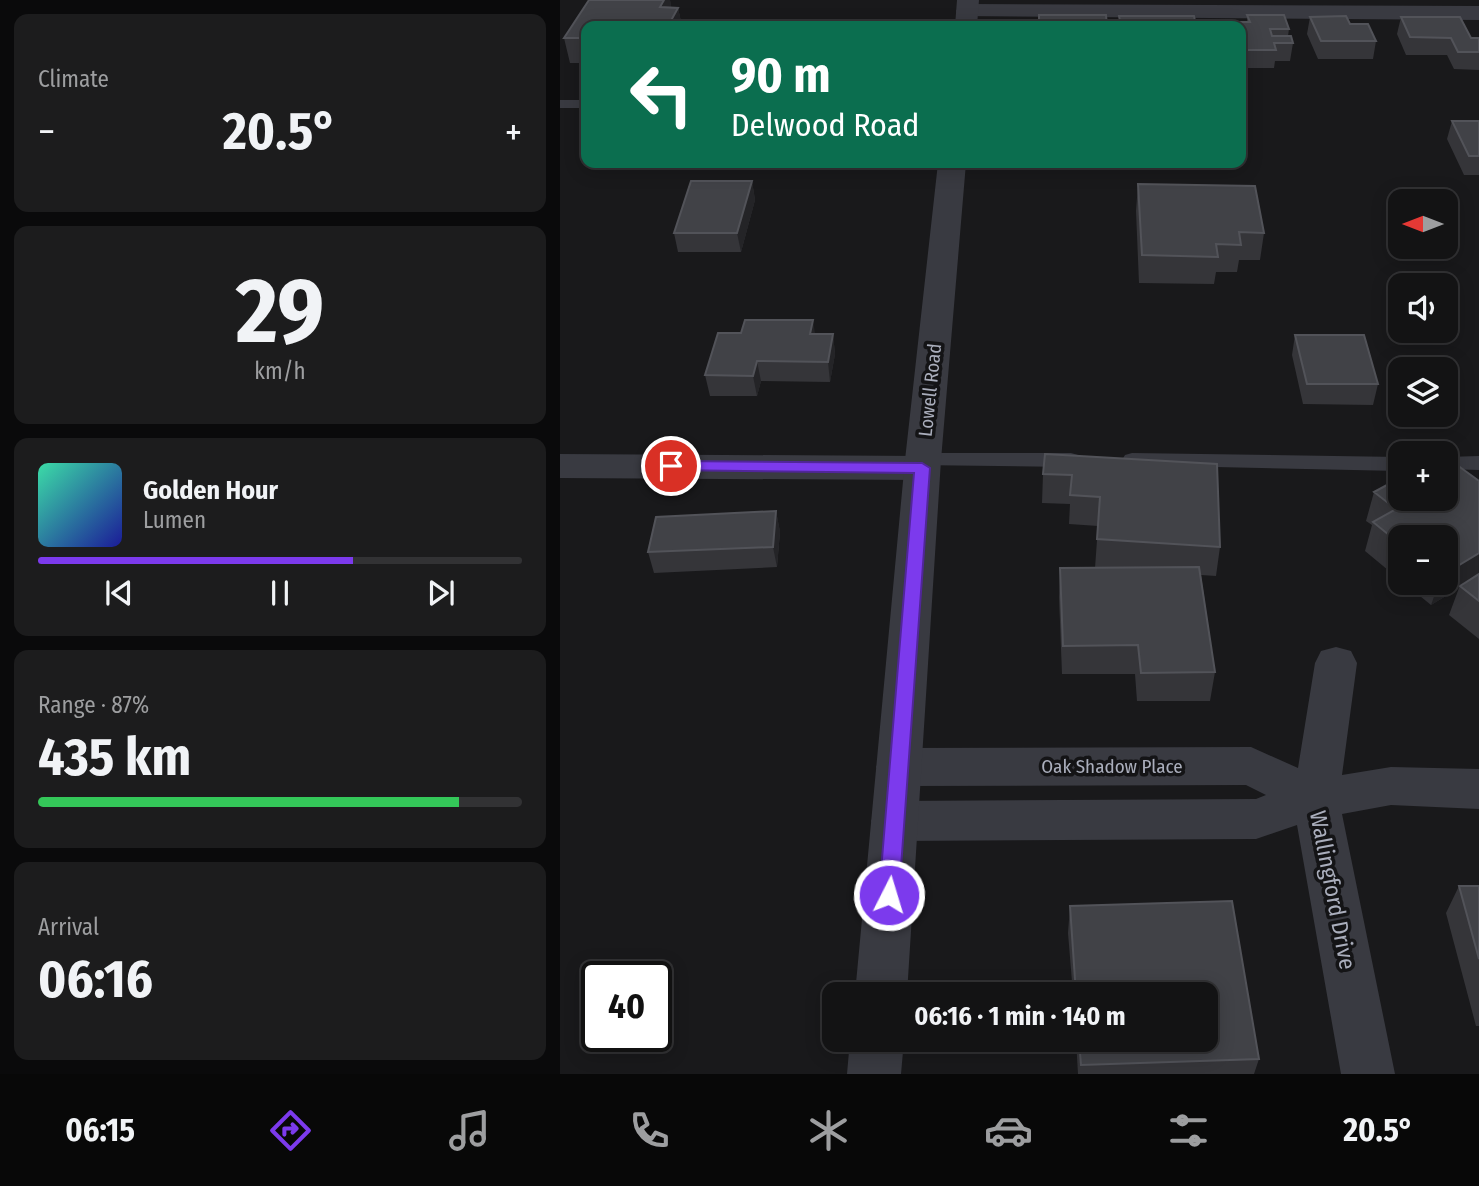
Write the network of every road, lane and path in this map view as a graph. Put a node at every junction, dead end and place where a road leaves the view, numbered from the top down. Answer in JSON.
{"nodes":[{"id":1,"x":967,"y":12,"type":"edge"},
{"id":2,"x":1479,"y":13,"type":"edge"},
{"id":3,"x":560,"y":104,"type":"edge"},
{"id":4,"x":581,"y":104,"type":"edge"},
{"id":5,"x":952,"y":168,"type":"edge"},
{"id":6,"x":1086,"y":460,"type":"edge"},
{"id":7,"x":1113,"y":460,"type":"edge"},
{"id":8,"x":1458,"y":463,"type":"edge"},
{"id":9,"x":1479,"y":463,"type":"edge"},
{"id":10,"x":923,"y":464,"type":"junction"},
{"id":11,"x":1388,"y":464,"type":"edge"},
{"id":12,"x":560,"y":466,"type":"edge"},
{"id":13,"x":1336,"y":663,"type":"dead end"},
{"id":14,"x":899,"y":767,"type":"junction"},
{"id":15,"x":1479,"y":789,"type":"edge"},
{"id":16,"x":1317,"y":799,"type":"junction"},
{"id":17,"x":895,"y":821,"type":"junction"},
{"id":18,"x":882,"y":982,"type":"edge"},
{"id":19,"x":876,"y":1052,"type":"edge"},
{"id":20,"x":874,"y":1074,"type":"edge"},
{"id":21,"x":1368,"y":1074,"type":"edge"}],
"edges":[{"from":1,"to":2,"type":"street"},
{"from":3,"to":4,"type":"lane"},
{"from":5,"to":10,"type":"street","name":"Lowell Road"},
{"from":6,"to":10,"type":"lane"},
{"from":7,"to":11,"type":"lane"},
{"from":8,"to":9,"type":"lane"},
{"from":10,"to":12,"type":"street"},
{"from":10,"to":14,"type":"street","name":"Lowell Road"},
{"from":13,"to":16,"type":"street","name":"Wallingford Drive"},
{"from":14,"to":16,"type":"street","name":"Oak Shadow Place"},
{"from":14,"to":17,"type":"street","name":"Lowell Road"},
{"from":15,"to":16,"type":"street"},
{"from":16,"to":17,"type":"street"},
{"from":16,"to":21,"type":"street","name":"Wallingford Drive"},
{"from":17,"to":18,"type":"street","name":"Lowell Road"},
{"from":19,"to":20,"type":"street"}]}
